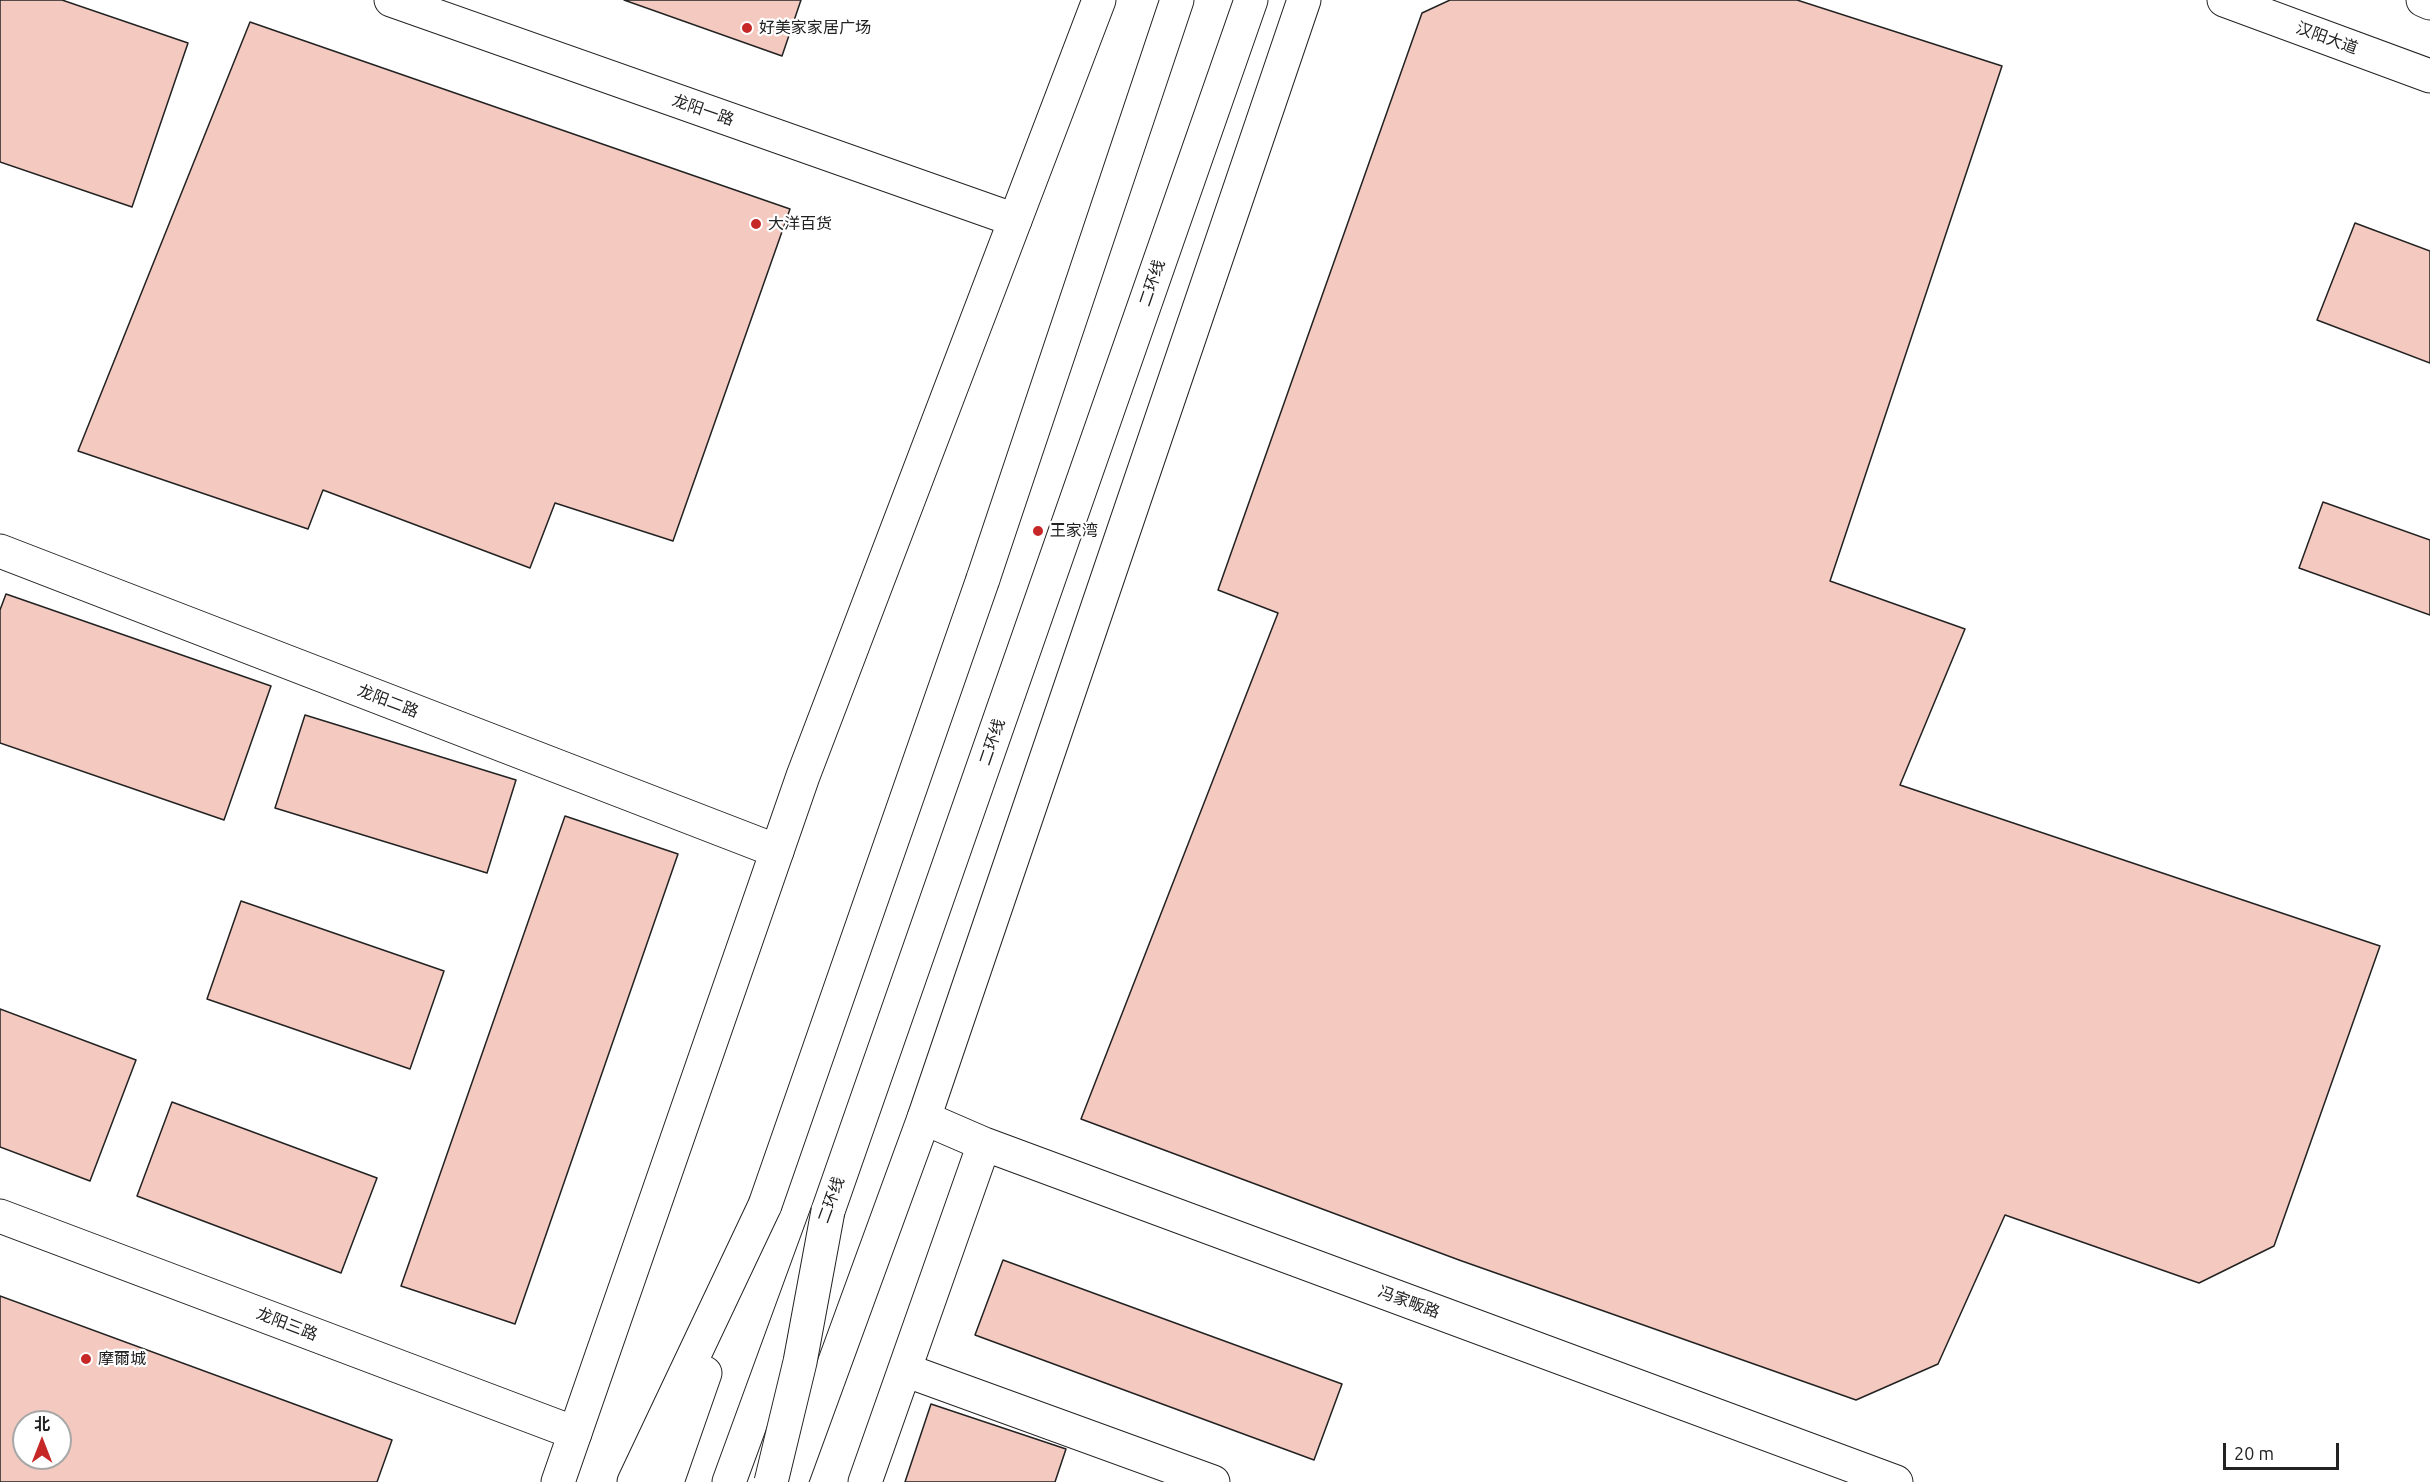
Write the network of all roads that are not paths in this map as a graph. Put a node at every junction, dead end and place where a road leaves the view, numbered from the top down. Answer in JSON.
{"nodes":[{"id":1,"x":391,"y":0,"type":"edge"},
{"id":2,"x":1099,"y":0,"type":"edge"},
{"id":3,"x":1177,"y":0,"type":"edge"},
{"id":4,"x":1251,"y":0,"type":"edge"},
{"id":5,"x":1304,"y":0,"type":"edge"},
{"id":6,"x":2224,"y":0,"type":"edge"},
{"id":7,"x":2284,"y":0,"type":"edge"},
{"id":8,"x":2423,"y":0,"type":"edge"},
{"id":9,"x":2430,"y":3,"type":"edge"},
{"id":10,"x":2430,"y":60,"type":"edge"},
{"id":11,"x":2430,"y":76,"type":"edge"},
{"id":12,"x":1016,"y":220,"type":"junction"},
{"id":13,"x":0,"y":551,"type":"edge"},
{"id":14,"x":777,"y":851,"type":"junction"},
{"id":15,"x":924,"y":1118,"type":"junction"},
{"id":16,"x":984,"y":1144,"type":"junction"},
{"id":17,"x":765,"y":1205,"type":"junction"},
{"id":18,"x":828,"y":1211,"type":"junction"},
{"id":19,"x":0,"y":1216,"type":"edge"},
{"id":20,"x":905,"y":1370,"type":"junction"},
{"id":21,"x":575,"y":1433,"type":"junction"},
{"id":22,"x":558,"y":1482,"type":"edge"},
{"id":23,"x":634,"y":1482,"type":"edge"},
{"id":24,"x":667,"y":1482,"type":"edge"},
{"id":25,"x":729,"y":1482,"type":"edge"},
{"id":26,"x":771,"y":1482,"type":"edge"},
{"id":27,"x":791,"y":1482,"type":"edge"},
{"id":28,"x":865,"y":1482,"type":"edge"},
{"id":29,"x":1212,"y":1482,"type":"edge"},
{"id":30,"x":1896,"y":1482,"type":"edge"}],
"edges":[{"from":1,"to":12,"type":"main road","name":"龙阳一路"},
{"from":2,"to":12,"type":"main road"},
{"from":3,"to":17,"type":"main road","bridge":true},
{"from":4,"to":18,"type":"main road","name":"二环线"},
{"from":5,"to":15,"type":"main road"},
{"from":6,"to":11,"type":"main road","name":"汉阳大道"},
{"from":7,"to":10,"type":"main road","name":"汉阳大道"},
{"from":8,"to":9,"type":"main road"},
{"from":12,"to":14,"type":"main road"},
{"from":13,"to":14,"type":"main road","name":"龙阳二路"},
{"from":14,"to":21,"type":"main road"},
{"from":15,"to":16,"type":"main road","name":"冯家畈路"},
{"from":15,"to":27,"type":"main road"},
{"from":16,"to":20,"type":"main road"},
{"from":16,"to":30,"type":"main road","name":"冯家畈路"},
{"from":17,"to":23,"type":"main road"},
{"from":17,"to":24,"type":"main road"},
{"from":18,"to":25,"type":"main road","name":"二环线","bridge":true},
{"from":18,"to":26,"type":"main road","bridge":true},
{"from":19,"to":21,"type":"main road","name":"龙阳三路"},
{"from":20,"to":28,"type":"main road"},
{"from":20,"to":29,"type":"main road"},
{"from":21,"to":22,"type":"main road"}]}
